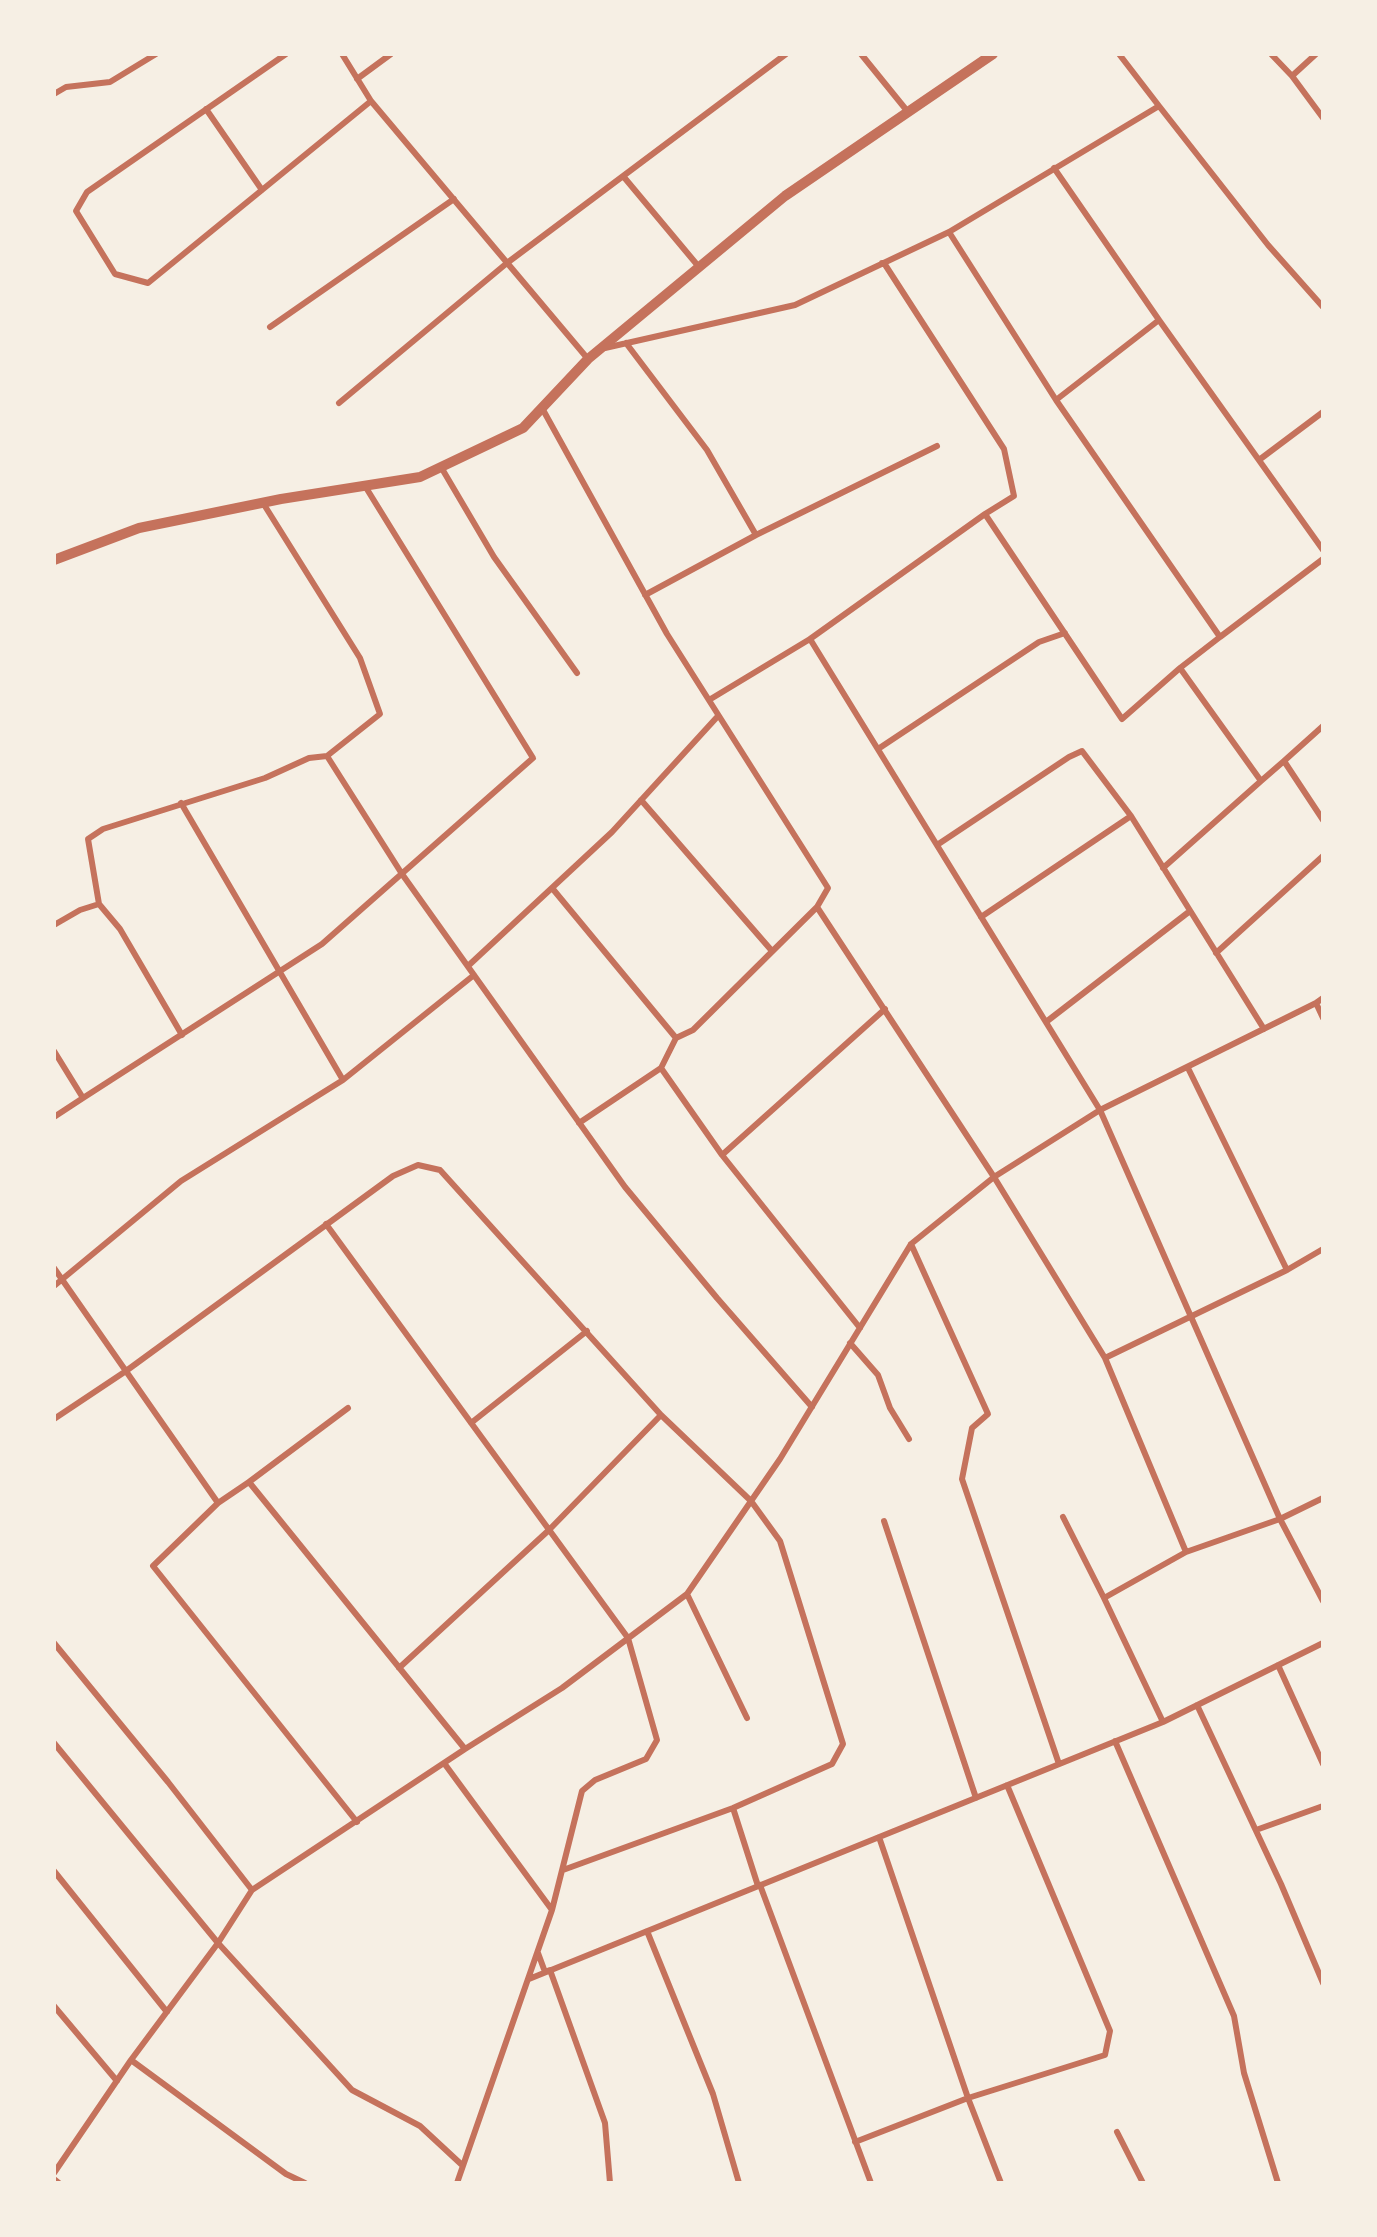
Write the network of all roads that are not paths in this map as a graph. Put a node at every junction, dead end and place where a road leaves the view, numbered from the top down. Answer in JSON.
{"nodes":[{"id":1,"x":156,"y":54,"type":"edge"},
{"id":2,"x":286,"y":54,"type":"edge"},
{"id":3,"x":342,"y":54,"type":"edge"},
{"id":4,"x":391,"y":54,"type":"edge"},
{"id":5,"x":786,"y":54,"type":"edge"},
{"id":6,"x":861,"y":54,"type":"edge"},
{"id":7,"x":993,"y":54,"type":"edge"},
{"id":8,"x":1119,"y":54,"type":"edge"},
{"id":9,"x":1271,"y":54,"type":"edge"},
{"id":10,"x":1316,"y":54,"type":"edge"},
{"id":11,"x":1292,"y":76,"type":"junction"},
{"id":12,"x":357,"y":79,"type":"junction"},
{"id":13,"x":54,"y":94,"type":"edge"},
{"id":14,"x":371,"y":101,"type":"junction"},
{"id":15,"x":1159,"y":106,"type":"junction"},
{"id":16,"x":206,"y":110,"type":"junction"},
{"id":17,"x":908,"y":112,"type":"junction"},
{"id":18,"x":1323,"y":118,"type":"edge"},
{"id":19,"x":1054,"y":168,"type":"junction"},
{"id":20,"x":623,"y":176,"type":"junction"},
{"id":21,"x":262,"y":190,"type":"junction"},
{"id":22,"x":454,"y":199,"type":"junction"},
{"id":23,"x":949,"y":232,"type":"junction"},
{"id":24,"x":507,"y":262,"type":"junction"},
{"id":25,"x":882,"y":263,"type":"junction"},
{"id":26,"x":699,"y":267,"type":"junction"},
{"id":27,"x":1323,"y":307,"type":"edge"},
{"id":28,"x":1159,"y":320,"type":"junction"},
{"id":29,"x":270,"y":327,"type":"dead end"},
{"id":30,"x":626,"y":343,"type":"junction"},
{"id":31,"x":599,"y":350,"type":"junction"},
{"id":32,"x":588,"y":359,"type":"junction"},
{"id":33,"x":1056,"y":400,"type":"junction"},
{"id":34,"x":339,"y":403,"type":"dead end"},
{"id":35,"x":542,"y":408,"type":"junction"},
{"id":36,"x":1323,"y":412,"type":"edge"},
{"id":37,"x":937,"y":446,"type":"dead end"},
{"id":38,"x":1259,"y":460,"type":"junction"},
{"id":39,"x":441,"y":467,"type":"junction"},
{"id":40,"x":365,"y":486,"type":"junction"},
{"id":41,"x":263,"y":503,"type":"junction"},
{"id":42,"x":986,"y":514,"type":"junction"},
{"id":43,"x":756,"y":535,"type":"junction"},
{"id":44,"x":1323,"y":550,"type":"edge"},
{"id":45,"x":1323,"y":559,"type":"edge"},
{"id":46,"x":54,"y":560,"type":"edge"},
{"id":47,"x":645,"y":595,"type":"junction"},
{"id":48,"x":1065,"y":633,"type":"junction"},
{"id":49,"x":1220,"y":637,"type":"junction"},
{"id":50,"x":810,"y":639,"type":"junction"},
{"id":51,"x":1180,"y":668,"type":"junction"},
{"id":52,"x":577,"y":673,"type":"dead end"},
{"id":53,"x":709,"y":700,"type":"junction"},
{"id":54,"x":718,"y":716,"type":"junction"},
{"id":55,"x":1323,"y":726,"type":"edge"},
{"id":56,"x":878,"y":749,"type":"junction"},
{"id":57,"x":327,"y":756,"type":"junction"},
{"id":58,"x":1284,"y":761,"type":"junction"},
{"id":59,"x":1261,"y":781,"type":"junction"},
{"id":60,"x":642,"y":800,"type":"junction"},
{"id":61,"x":181,"y":803,"type":"junction"},
{"id":62,"x":1131,"y":816,"type":"junction"},
{"id":63,"x":1323,"y":820,"type":"edge"},
{"id":64,"x":937,"y":845,"type":"junction"},
{"id":65,"x":1323,"y":856,"type":"edge"},
{"id":66,"x":1163,"y":868,"type":"junction"},
{"id":67,"x":402,"y":874,"type":"junction"},
{"id":68,"x":552,"y":888,"type":"junction"},
{"id":69,"x":99,"y":903,"type":"junction"},
{"id":70,"x":817,"y":907,"type":"junction"},
{"id":71,"x":1190,"y":911,"type":"junction"},
{"id":72,"x":981,"y":916,"type":"junction"},
{"id":73,"x":54,"y":925,"type":"edge"},
{"id":74,"x":772,"y":951,"type":"junction"},
{"id":75,"x":1216,"y":953,"type":"junction"},
{"id":76,"x":468,"y":966,"type":"junction"},
{"id":77,"x":280,"y":972,"type":"junction"},
{"id":78,"x":474,"y":975,"type":"junction"},
{"id":79,"x":1323,"y":998,"type":"edge"},
{"id":80,"x":1316,"y":1004,"type":"junction"},
{"id":81,"x":885,"y":1010,"type":"junction"},
{"id":82,"x":1323,"y":1018,"type":"edge"},
{"id":83,"x":1046,"y":1022,"type":"junction"},
{"id":84,"x":1264,"y":1029,"type":"junction"},
{"id":85,"x":182,"y":1035,"type":"junction"},
{"id":86,"x":676,"y":1038,"type":"junction"},
{"id":87,"x":54,"y":1051,"type":"edge"},
{"id":88,"x":661,"y":1068,"type":"junction"},
{"id":89,"x":1188,"y":1068,"type":"junction"},
{"id":90,"x":344,"y":1080,"type":"junction"},
{"id":91,"x":83,"y":1098,"type":"junction"},
{"id":92,"x":1100,"y":1110,"type":"junction"},
{"id":93,"x":54,"y":1117,"type":"edge"},
{"id":94,"x":579,"y":1123,"type":"junction"},
{"id":95,"x":722,"y":1155,"type":"junction"},
{"id":96,"x":994,"y":1177,"type":"junction"},
{"id":97,"x":326,"y":1224,"type":"junction"},
{"id":98,"x":911,"y":1244,"type":"junction"},
{"id":99,"x":1323,"y":1249,"type":"edge"},
{"id":100,"x":54,"y":1268,"type":"edge"},
{"id":101,"x":1287,"y":1270,"type":"junction"},
{"id":102,"x":62,"y":1280,"type":"junction"},
{"id":103,"x":54,"y":1286,"type":"edge"},
{"id":104,"x":1190,"y":1317,"type":"junction"},
{"id":105,"x":860,"y":1328,"type":"junction"},
{"id":106,"x":587,"y":1331,"type":"junction"},
{"id":107,"x":850,"y":1343,"type":"junction"},
{"id":108,"x":1106,"y":1358,"type":"junction"},
{"id":109,"x":126,"y":1371,"type":"junction"},
{"id":110,"x":812,"y":1407,"type":"junction"},
{"id":111,"x":348,"y":1408,"type":"dead end"},
{"id":112,"x":662,"y":1415,"type":"junction"},
{"id":113,"x":54,"y":1419,"type":"edge"},
{"id":114,"x":471,"y":1423,"type":"junction"},
{"id":115,"x":909,"y":1439,"type":"dead end"},
{"id":116,"x":249,"y":1482,"type":"junction"},
{"id":117,"x":1323,"y":1498,"type":"edge"},
{"id":118,"x":751,"y":1501,"type":"junction"},
{"id":119,"x":218,"y":1503,"type":"junction"},
{"id":120,"x":1063,"y":1516,"type":"dead end"},
{"id":121,"x":1280,"y":1520,"type":"junction"},
{"id":122,"x":884,"y":1521,"type":"dead end"},
{"id":123,"x":549,"y":1530,"type":"junction"},
{"id":124,"x":1186,"y":1552,"type":"junction"},
{"id":125,"x":687,"y":1594,"type":"junction"},
{"id":126,"x":1104,"y":1598,"type":"junction"},
{"id":127,"x":1323,"y":1601,"type":"edge"},
{"id":128,"x":628,"y":1638,"type":"junction"},
{"id":129,"x":54,"y":1643,"type":"edge"},
{"id":130,"x":1323,"y":1643,"type":"edge"},
{"id":131,"x":1278,"y":1665,"type":"junction"},
{"id":132,"x":399,"y":1668,"type":"junction"},
{"id":133,"x":1197,"y":1705,"type":"junction"},
{"id":134,"x":747,"y":1718,"type":"dead end"},
{"id":135,"x":1163,"y":1722,"type":"junction"},
{"id":136,"x":1115,"y":1741,"type":"junction"},
{"id":137,"x":54,"y":1743,"type":"edge"},
{"id":138,"x":465,"y":1749,"type":"junction"},
{"id":139,"x":444,"y":1763,"type":"junction"},
{"id":140,"x":1059,"y":1764,"type":"junction"},
{"id":141,"x":1323,"y":1764,"type":"edge"},
{"id":142,"x":1007,"y":1785,"type":"junction"},
{"id":143,"x":976,"y":1797,"type":"junction"},
{"id":144,"x":1323,"y":1806,"type":"edge"},
{"id":145,"x":733,"y":1808,"type":"junction"},
{"id":146,"x":357,"y":1822,"type":"junction"},
{"id":147,"x":1256,"y":1830,"type":"junction"},
{"id":148,"x":879,"y":1837,"type":"junction"},
{"id":149,"x":562,"y":1870,"type":"junction"},
{"id":150,"x":54,"y":1871,"type":"edge"},
{"id":151,"x":758,"y":1886,"type":"junction"},
{"id":152,"x":252,"y":1890,"type":"junction"},
{"id":153,"x":552,"y":1910,"type":"junction"},
{"id":154,"x":647,"y":1930,"type":"junction"},
{"id":155,"x":218,"y":1942,"type":"junction"},
{"id":156,"x":538,"y":1952,"type":"junction"},
{"id":157,"x":550,"y":1970,"type":"junction"},
{"id":158,"x":529,"y":1979,"type":"junction"},
{"id":159,"x":1323,"y":1983,"type":"edge"},
{"id":160,"x":54,"y":2006,"type":"edge"},
{"id":161,"x":167,"y":2012,"type":"junction"},
{"id":162,"x":131,"y":2060,"type":"junction"},
{"id":163,"x":117,"y":2081,"type":"junction"},
{"id":164,"x":968,"y":2098,"type":"junction"},
{"id":165,"x":1117,"y":2132,"type":"dead end"},
{"id":166,"x":855,"y":2142,"type":"junction"},
{"id":167,"x":462,"y":2165,"type":"junction"},
{"id":168,"x":54,"y":2173,"type":"edge"},
{"id":169,"x":54,"y":2180,"type":"edge"},
{"id":170,"x":59,"y":2183,"type":"edge"},
{"id":171,"x":305,"y":2183,"type":"edge"},
{"id":172,"x":457,"y":2183,"type":"edge"},
{"id":173,"x":610,"y":2183,"type":"edge"},
{"id":174,"x":740,"y":2183,"type":"edge"},
{"id":175,"x":872,"y":2183,"type":"edge"},
{"id":176,"x":1001,"y":2183,"type":"edge"},
{"id":177,"x":1143,"y":2183,"type":"edge"},
{"id":178,"x":1278,"y":2183,"type":"edge"}],
"edges":[{"from":1,"to":13,"type":"street"},
{"from":2,"to":16,"type":"street"},
{"from":3,"to":12,"type":"street"},
{"from":4,"to":12,"type":"street"},
{"from":5,"to":20,"type":"street"},
{"from":6,"to":17,"type":"street"},
{"from":7,"to":17,"type":"street"},
{"from":8,"to":15,"type":"street"},
{"from":9,"to":11,"type":"street"},
{"from":10,"to":11,"type":"street"},
{"from":11,"to":18,"type":"street"},
{"from":12,"to":14,"type":"street"},
{"from":14,"to":21,"type":"street"},
{"from":14,"to":22,"type":"street"},
{"from":15,"to":19,"type":"street"},
{"from":15,"to":27,"type":"street"},
{"from":16,"to":21,"type":"street"},
{"from":16,"to":21,"type":"street"},
{"from":17,"to":26,"type":"street"},
{"from":19,"to":23,"type":"street"},
{"from":19,"to":28,"type":"street"},
{"from":20,"to":24,"type":"street"},
{"from":20,"to":26,"type":"street"},
{"from":22,"to":24,"type":"street"},
{"from":22,"to":29,"type":"street"},
{"from":23,"to":25,"type":"street"},
{"from":23,"to":33,"type":"street"},
{"from":24,"to":32,"type":"street"},
{"from":24,"to":34,"type":"street"},
{"from":25,"to":30,"type":"street"},
{"from":25,"to":42,"type":"street"},
{"from":26,"to":31,"type":"street"},
{"from":28,"to":33,"type":"street"},
{"from":28,"to":38,"type":"street"},
{"from":30,"to":31,"type":"street"},
{"from":30,"to":43,"type":"street"},
{"from":31,"to":32,"type":"street"},
{"from":32,"to":35,"type":"street"},
{"from":33,"to":49,"type":"street"},
{"from":35,"to":39,"type":"street"},
{"from":35,"to":47,"type":"street"},
{"from":36,"to":38,"type":"street"},
{"from":37,"to":43,"type":"street"},
{"from":38,"to":44,"type":"street"},
{"from":39,"to":40,"type":"street"},
{"from":39,"to":52,"type":"street"},
{"from":40,"to":41,"type":"street"},
{"from":40,"to":67,"type":"street"},
{"from":41,"to":46,"type":"street"},
{"from":41,"to":57,"type":"street"},
{"from":42,"to":48,"type":"street"},
{"from":42,"to":50,"type":"street"},
{"from":43,"to":47,"type":"street"},
{"from":45,"to":49,"type":"street"},
{"from":47,"to":53,"type":"street"},
{"from":48,"to":51,"type":"street"},
{"from":48,"to":56,"type":"street"},
{"from":49,"to":51,"type":"street"},
{"from":50,"to":53,"type":"street"},
{"from":50,"to":56,"type":"street"},
{"from":51,"to":59,"type":"street"},
{"from":53,"to":54,"type":"street"},
{"from":54,"to":60,"type":"street"},
{"from":54,"to":70,"type":"street"},
{"from":55,"to":58,"type":"street"},
{"from":56,"to":64,"type":"street"},
{"from":57,"to":61,"type":"street"},
{"from":57,"to":67,"type":"street"},
{"from":58,"to":59,"type":"street"},
{"from":58,"to":63,"type":"street"},
{"from":59,"to":66,"type":"street"},
{"from":60,"to":68,"type":"street"},
{"from":60,"to":74,"type":"street"},
{"from":61,"to":69,"type":"street"},
{"from":61,"to":77,"type":"street"},
{"from":62,"to":64,"type":"street"},
{"from":62,"to":66,"type":"street"},
{"from":62,"to":72,"type":"street"},
{"from":64,"to":72,"type":"street"},
{"from":65,"to":75,"type":"street"},
{"from":66,"to":71,"type":"street"},
{"from":67,"to":76,"type":"street"},
{"from":67,"to":77,"type":"street"},
{"from":68,"to":76,"type":"street"},
{"from":68,"to":86,"type":"street"},
{"from":69,"to":73,"type":"street"},
{"from":69,"to":85,"type":"street"},
{"from":70,"to":74,"type":"street"},
{"from":70,"to":81,"type":"street"},
{"from":71,"to":75,"type":"street"},
{"from":71,"to":83,"type":"street"},
{"from":72,"to":83,"type":"street"},
{"from":74,"to":86,"type":"street"},
{"from":75,"to":84,"type":"street"},
{"from":76,"to":78,"type":"street"},
{"from":77,"to":85,"type":"street"},
{"from":77,"to":90,"type":"street"},
{"from":78,"to":90,"type":"street"},
{"from":78,"to":94,"type":"street"},
{"from":79,"to":80,"type":"street"},
{"from":80,"to":82,"type":"street"},
{"from":80,"to":84,"type":"street"},
{"from":81,"to":95,"type":"street"},
{"from":81,"to":96,"type":"street"},
{"from":83,"to":92,"type":"street"},
{"from":84,"to":89,"type":"street"},
{"from":85,"to":91,"type":"street"},
{"from":86,"to":88,"type":"street"},
{"from":87,"to":91,"type":"street"},
{"from":88,"to":94,"type":"street"},
{"from":88,"to":95,"type":"street"},
{"from":89,"to":92,"type":"street"},
{"from":89,"to":101,"type":"street"},
{"from":90,"to":102,"type":"street"},
{"from":91,"to":93,"type":"street"},
{"from":92,"to":96,"type":"street"},
{"from":92,"to":104,"type":"street"},
{"from":94,"to":110,"type":"street"},
{"from":95,"to":105,"type":"street"},
{"from":96,"to":98,"type":"street"},
{"from":96,"to":108,"type":"street"},
{"from":97,"to":106,"type":"street"},
{"from":97,"to":109,"type":"street"},
{"from":97,"to":114,"type":"street"},
{"from":98,"to":105,"type":"street"},
{"from":98,"to":140,"type":"street"},
{"from":99,"to":101,"type":"street"},
{"from":100,"to":102,"type":"street"},
{"from":101,"to":104,"type":"street"},
{"from":102,"to":103,"type":"street"},
{"from":102,"to":109,"type":"street"},
{"from":104,"to":108,"type":"street"},
{"from":104,"to":121,"type":"street"},
{"from":105,"to":107,"type":"street"},
{"from":106,"to":112,"type":"street"},
{"from":106,"to":114,"type":"street"},
{"from":107,"to":110,"type":"street"},
{"from":107,"to":115,"type":"street"},
{"from":108,"to":124,"type":"street"},
{"from":109,"to":113,"type":"street"},
{"from":109,"to":119,"type":"street"},
{"from":110,"to":118,"type":"street"},
{"from":111,"to":116,"type":"street"},
{"from":112,"to":118,"type":"street"},
{"from":112,"to":123,"type":"street"},
{"from":114,"to":123,"type":"street"},
{"from":116,"to":119,"type":"street"},
{"from":116,"to":132,"type":"street"},
{"from":117,"to":121,"type":"street"},
{"from":118,"to":125,"type":"street"},
{"from":118,"to":145,"type":"street"},
{"from":119,"to":146,"type":"street"},
{"from":120,"to":126,"type":"street"},
{"from":121,"to":124,"type":"street"},
{"from":121,"to":127,"type":"street"},
{"from":122,"to":143,"type":"street"},
{"from":123,"to":128,"type":"street"},
{"from":123,"to":132,"type":"street"},
{"from":124,"to":126,"type":"street"},
{"from":125,"to":128,"type":"street"},
{"from":125,"to":134,"type":"street"},
{"from":126,"to":135,"type":"street"},
{"from":128,"to":138,"type":"street"},
{"from":128,"to":149,"type":"street"},
{"from":129,"to":152,"type":"street"},
{"from":130,"to":131,"type":"street"},
{"from":131,"to":133,"type":"street"},
{"from":131,"to":141,"type":"street"},
{"from":132,"to":138,"type":"street"},
{"from":133,"to":135,"type":"street"},
{"from":133,"to":147,"type":"street"},
{"from":135,"to":136,"type":"street"},
{"from":136,"to":140,"type":"street"},
{"from":136,"to":178,"type":"street"},
{"from":137,"to":155,"type":"street"},
{"from":138,"to":139,"type":"street"},
{"from":139,"to":146,"type":"street"},
{"from":139,"to":153,"type":"street"},
{"from":140,"to":142,"type":"street"},
{"from":142,"to":143,"type":"street"},
{"from":142,"to":164,"type":"street"},
{"from":143,"to":148,"type":"street"},
{"from":144,"to":147,"type":"street"},
{"from":145,"to":149,"type":"street"},
{"from":145,"to":151,"type":"street"},
{"from":146,"to":152,"type":"street"},
{"from":147,"to":159,"type":"street"},
{"from":148,"to":151,"type":"street"},
{"from":148,"to":164,"type":"street"},
{"from":149,"to":153,"type":"street"},
{"from":150,"to":161,"type":"street"},
{"from":151,"to":154,"type":"street"},
{"from":151,"to":166,"type":"street"},
{"from":152,"to":155,"type":"street"},
{"from":153,"to":156,"type":"street"},
{"from":154,"to":157,"type":"street"},
{"from":154,"to":174,"type":"street"},
{"from":155,"to":161,"type":"street"},
{"from":155,"to":167,"type":"street"},
{"from":156,"to":157,"type":"street"},
{"from":156,"to":158,"type":"street"},
{"from":157,"to":158,"type":"street"},
{"from":157,"to":173,"type":"street"},
{"from":158,"to":167,"type":"street"},
{"from":160,"to":163,"type":"street"},
{"from":161,"to":162,"type":"street"},
{"from":162,"to":163,"type":"street"},
{"from":162,"to":171,"type":"street"},
{"from":163,"to":168,"type":"street"},
{"from":164,"to":166,"type":"street"},
{"from":164,"to":176,"type":"street"},
{"from":165,"to":177,"type":"street"},
{"from":166,"to":175,"type":"street"},
{"from":167,"to":172,"type":"street"},
{"from":169,"to":170,"type":"street"}]}
